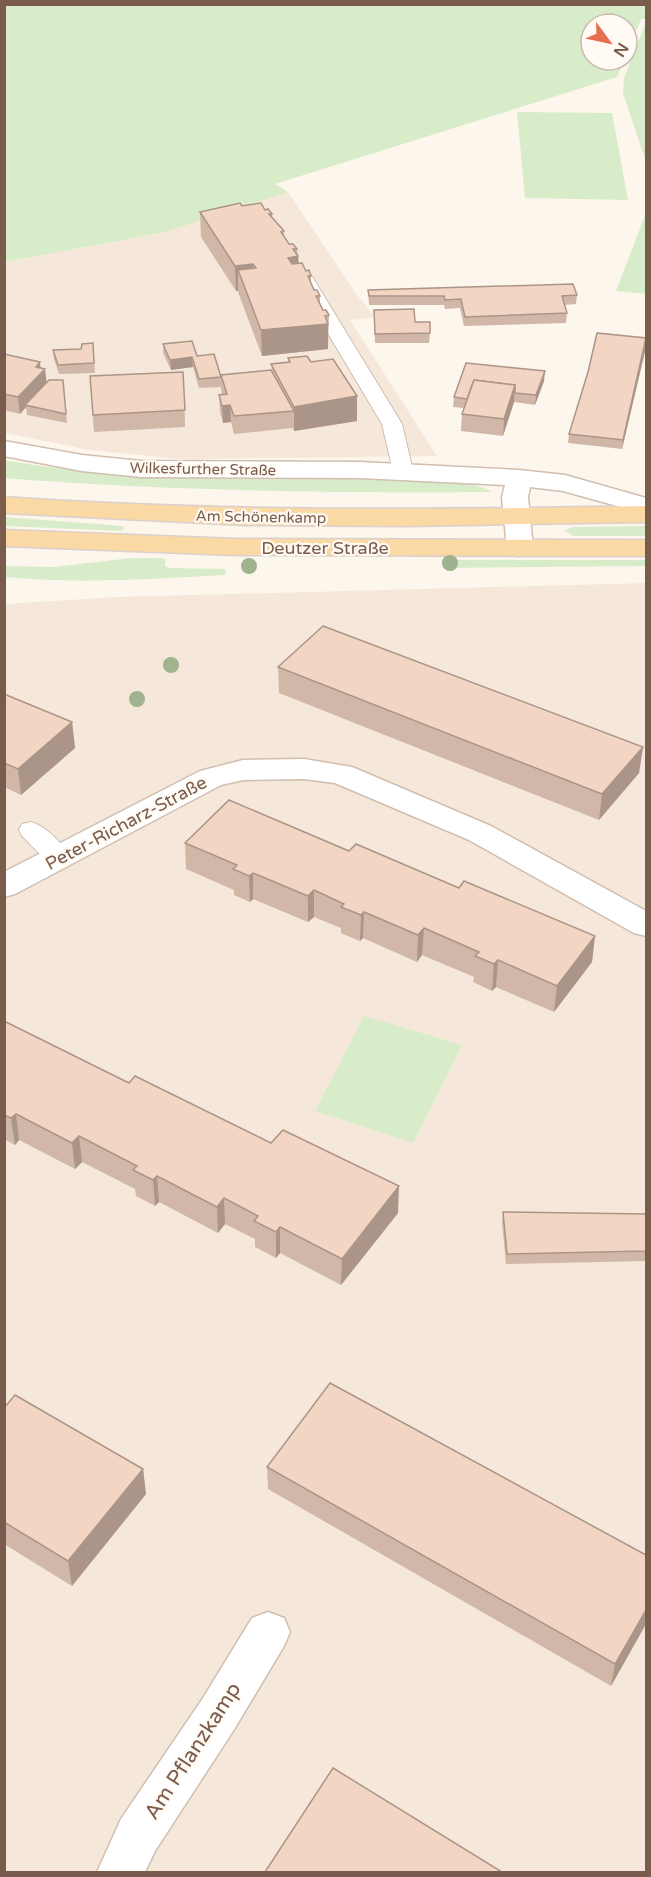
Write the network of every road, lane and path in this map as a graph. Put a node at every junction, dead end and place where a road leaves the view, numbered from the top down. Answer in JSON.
{"nodes":[{"id":1,"x":297,"y":266,"type":"edge"},
{"id":2,"x":4,"y":448,"type":"edge"},
{"id":3,"x":403,"y":471,"type":"junction"},
{"id":4,"x":519,"y":478,"type":"junction"},
{"id":5,"x":4,"y":505,"type":"edge"},
{"id":6,"x":646,"y":506,"type":"edge"},
{"id":7,"x":646,"y":514,"type":"edge"},
{"id":8,"x":517,"y":516,"type":"junction"},
{"id":9,"x":4,"y":538,"type":"edge"},
{"id":10,"x":520,"y":548,"type":"junction"},
{"id":11,"x":646,"y":548,"type":"edge"},
{"id":12,"x":31,"y":830,"type":"dead end"},
{"id":13,"x":60,"y":858,"type":"junction"},
{"id":14,"x":4,"y":886,"type":"edge"},
{"id":15,"x":646,"y":925,"type":"edge"},
{"id":16,"x":268,"y":1632,"type":"dead end"},
{"id":17,"x":121,"y":1872,"type":"edge"}],
"edges":[{"from":1,"to":3,"type":"lane"},
{"from":2,"to":3,"type":"street","name":"Wilkesfurther Straße"},
{"from":3,"to":4,"type":"street","name":"Wilkesfurther Straße"},
{"from":4,"to":6,"type":"street","name":"Wilkesfurther Straße"},
{"from":4,"to":8,"type":"street"},
{"from":5,"to":8,"type":"main road","name":"Am Schönenkamp"},
{"from":7,"to":8,"type":"main road"},
{"from":8,"to":10,"type":"street"},
{"from":9,"to":10,"type":"main road","name":"Deutzer Straße"},
{"from":10,"to":11,"type":"main road","name":"Deutzer Straße"},
{"from":12,"to":13,"type":"lane"},
{"from":13,"to":14,"type":"street","name":"Peter-Richarz-Straße"},
{"from":13,"to":15,"type":"street","name":"Peter-Richarz-Straße"},
{"from":16,"to":17,"type":"street","name":"Am Pflanzkamp"}]}
